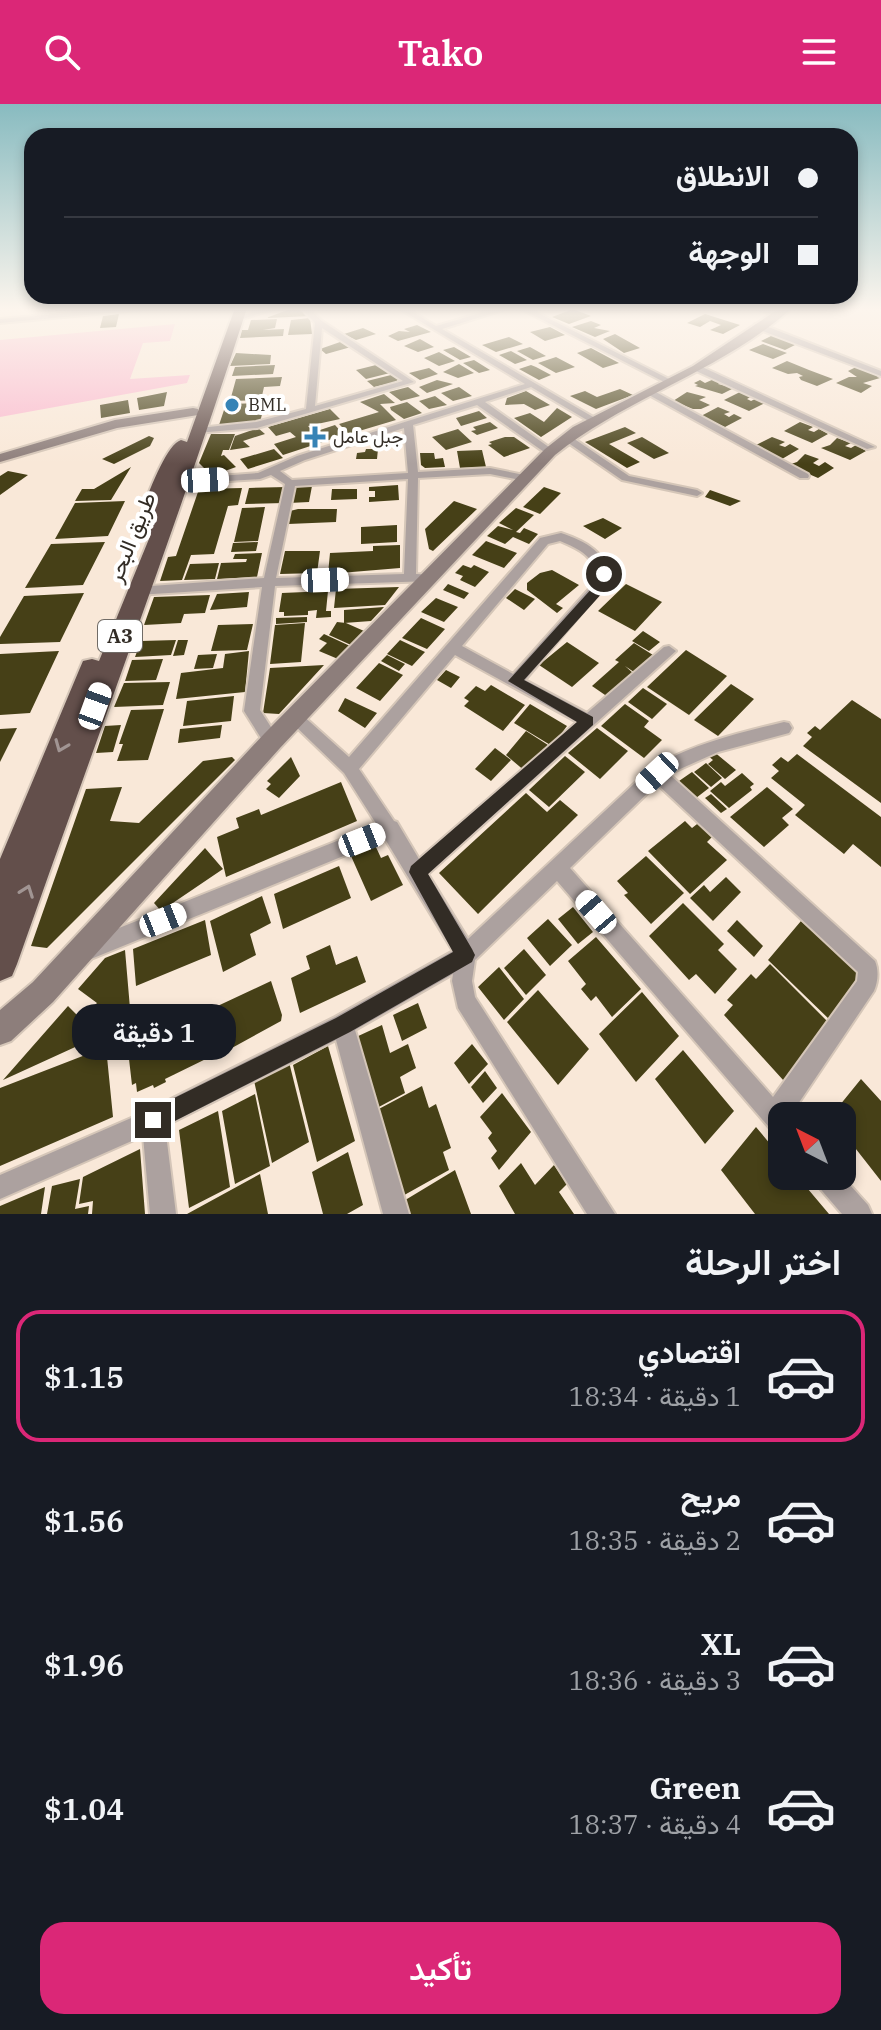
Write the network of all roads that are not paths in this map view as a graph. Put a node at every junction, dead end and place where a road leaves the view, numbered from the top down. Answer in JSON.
{"nodes":[{"id":1,"x":219,"y":360,"type":"edge"},
{"id":2,"x":315,"y":360,"type":"edge"},
{"id":3,"x":377,"y":360,"type":"edge"},
{"id":4,"x":488,"y":360,"type":"edge"},
{"id":5,"x":626,"y":360,"type":"edge"},
{"id":6,"x":707,"y":360,"type":"edge"},
{"id":7,"x":850,"y":360,"type":"edge"},
{"id":8,"x":697,"y":368,"type":"junction"},
{"id":9,"x":881,"y":374,"type":"edge"},
{"id":10,"x":671,"y":382,"type":"junction"},
{"id":11,"x":530,"y":385,"type":"junction"},
{"id":12,"x":652,"y":393,"type":"junction"},
{"id":13,"x":479,"y":402,"type":"junction"},
{"id":14,"x":310,"y":410,"type":"junction"},
{"id":15,"x":595,"y":421,"type":"junction"},
{"id":16,"x":196,"y":422,"type":"junction"},
{"id":17,"x":408,"y":424,"type":"junction"},
{"id":18,"x":567,"y":438,"type":"junction"},
{"id":19,"x":870,"y":447,"type":"dead end"},
{"id":20,"x":550,"y":452,"type":"junction"},
{"id":21,"x":0,"y":458,"type":"edge"},
{"id":22,"x":274,"y":472,"type":"junction"},
{"id":23,"x":413,"y":475,"type":"junction"},
{"id":24,"x":804,"y":476,"type":"dead end"},
{"id":25,"x":525,"y":478,"type":"junction"},
{"id":26,"x":182,"y":481,"type":"junction"},
{"id":27,"x":290,"y":483,"type":"junction"},
{"id":28,"x":697,"y":493,"type":"dead end"},
{"id":29,"x":420,"y":578,"type":"junction"},
{"id":30,"x":269,"y":582,"type":"junction"},
{"id":31,"x":137,"y":591,"type":"junction"},
{"id":32,"x":452,"y":647,"type":"junction"},
{"id":33,"x":669,"y":651,"type":"dead end"},
{"id":34,"x":515,"y":681,"type":"junction"},
{"id":35,"x":295,"y":717,"type":"junction"},
{"id":36,"x":588,"y":721,"type":"junction"},
{"id":37,"x":784,"y":728,"type":"dead end"},
{"id":38,"x":272,"y":741,"type":"junction"},
{"id":39,"x":350,"y":768,"type":"junction"},
{"id":40,"x":657,"y":773,"type":"junction"},
{"id":41,"x":391,"y":828,"type":"junction"},
{"id":42,"x":557,"y":867,"type":"junction"},
{"id":43,"x":417,"y":872,"type":"junction"},
{"id":44,"x":0,"y":898,"type":"edge"},
{"id":45,"x":78,"y":954,"type":"junction"},
{"id":46,"x":466,"y":955,"type":"junction"},
{"id":47,"x":0,"y":964,"type":"edge"},
{"id":48,"x":343,"y":1025,"type":"junction"},
{"id":49,"x":0,"y":1030,"type":"edge"},
{"id":50,"x":790,"y":1102,"type":"edge"},
{"id":51,"x":768,"y":1109,"type":"edge"},
{"id":52,"x":153,"y":1120,"type":"junction"},
{"id":53,"x":0,"y":1187,"type":"edge"},
{"id":54,"x":838,"y":1190,"type":"edge"},
{"id":55,"x":163,"y":1214,"type":"edge"},
{"id":56,"x":396,"y":1214,"type":"edge"},
{"id":57,"x":602,"y":1214,"type":"edge"},
{"id":58,"x":859,"y":1214,"type":"edge"}],
"edges":[{"from":1,"to":16,"type":"highway","name":"طريق البحر","number":"A3"},
{"from":2,"to":14,"type":"street"},
{"from":3,"to":14,"type":"street"},
{"from":4,"to":11,"type":"street"},
{"from":5,"to":10,"type":"street"},
{"from":6,"to":8,"type":"main road"},
{"from":7,"to":9,"type":"street"},
{"from":8,"to":10,"type":"main road"},
{"from":8,"to":19,"type":"street"},
{"from":10,"to":12,"type":"main road"},
{"from":11,"to":13,"type":"street"},
{"from":11,"to":15,"type":"street"},
{"from":12,"to":15,"type":"main road"},
{"from":12,"to":24,"type":"street"},
{"from":13,"to":17,"type":"street"},
{"from":13,"to":20,"type":"street"},
{"from":14,"to":16,"type":"street"},
{"from":15,"to":18,"type":"main road"},
{"from":16,"to":21,"type":"main road"},
{"from":16,"to":26,"type":"highway","name":"طريق البحر","number":"A3"},
{"from":16,"to":44,"type":"highway","name":"طريق البحر","number":"A3","one_way":true},
{"from":17,"to":22,"type":"street"},
{"from":17,"to":23,"type":"street"},
{"from":18,"to":20,"type":"main road"},
{"from":18,"to":28,"type":"street"},
{"from":20,"to":25,"type":"main road"},
{"from":22,"to":26,"type":"street"},
{"from":22,"to":27,"type":"street"},
{"from":23,"to":25,"type":"street"},
{"from":23,"to":27,"type":"street"},
{"from":23,"to":29,"type":"street"},
{"from":25,"to":29,"type":"main road"},
{"from":26,"to":31,"type":"highway","name":"طريق البحر","number":"A3"},
{"from":27,"to":30,"type":"street"},
{"from":29,"to":30,"type":"street"},
{"from":29,"to":35,"type":"main road"},
{"from":30,"to":31,"type":"street"},
{"from":30,"to":38,"type":"street"},
{"from":47,"to":31,"type":"highway","name":"طريق البحر","number":"A3","one_way":true},
{"from":32,"to":34,"type":"street"},
{"from":32,"to":34,"type":"street"},
{"from":32,"to":39,"type":"street"},
{"from":33,"to":36,"type":"street"},
{"from":34,"to":36,"type":"street"},
{"from":35,"to":38,"type":"main road"},
{"from":35,"to":39,"type":"street"},
{"from":36,"to":43,"type":"street"},
{"from":37,"to":40,"type":"street"},
{"from":38,"to":45,"type":"main road"},
{"from":39,"to":41,"type":"street"},
{"from":40,"to":42,"type":"street"},
{"from":40,"to":50,"type":"street"},
{"from":41,"to":43,"type":"street"},
{"from":41,"to":45,"type":"street"},
{"from":42,"to":46,"type":"street"},
{"from":42,"to":51,"type":"street"},
{"from":43,"to":46,"type":"street"},
{"from":45,"to":49,"type":"main road"},
{"from":46,"to":48,"type":"street"},
{"from":46,"to":57,"type":"street"},
{"from":48,"to":52,"type":"street"},
{"from":48,"to":56,"type":"street"},
{"from":52,"to":53,"type":"street"},
{"from":52,"to":55,"type":"street"},
{"from":54,"to":58,"type":"street"}]}
